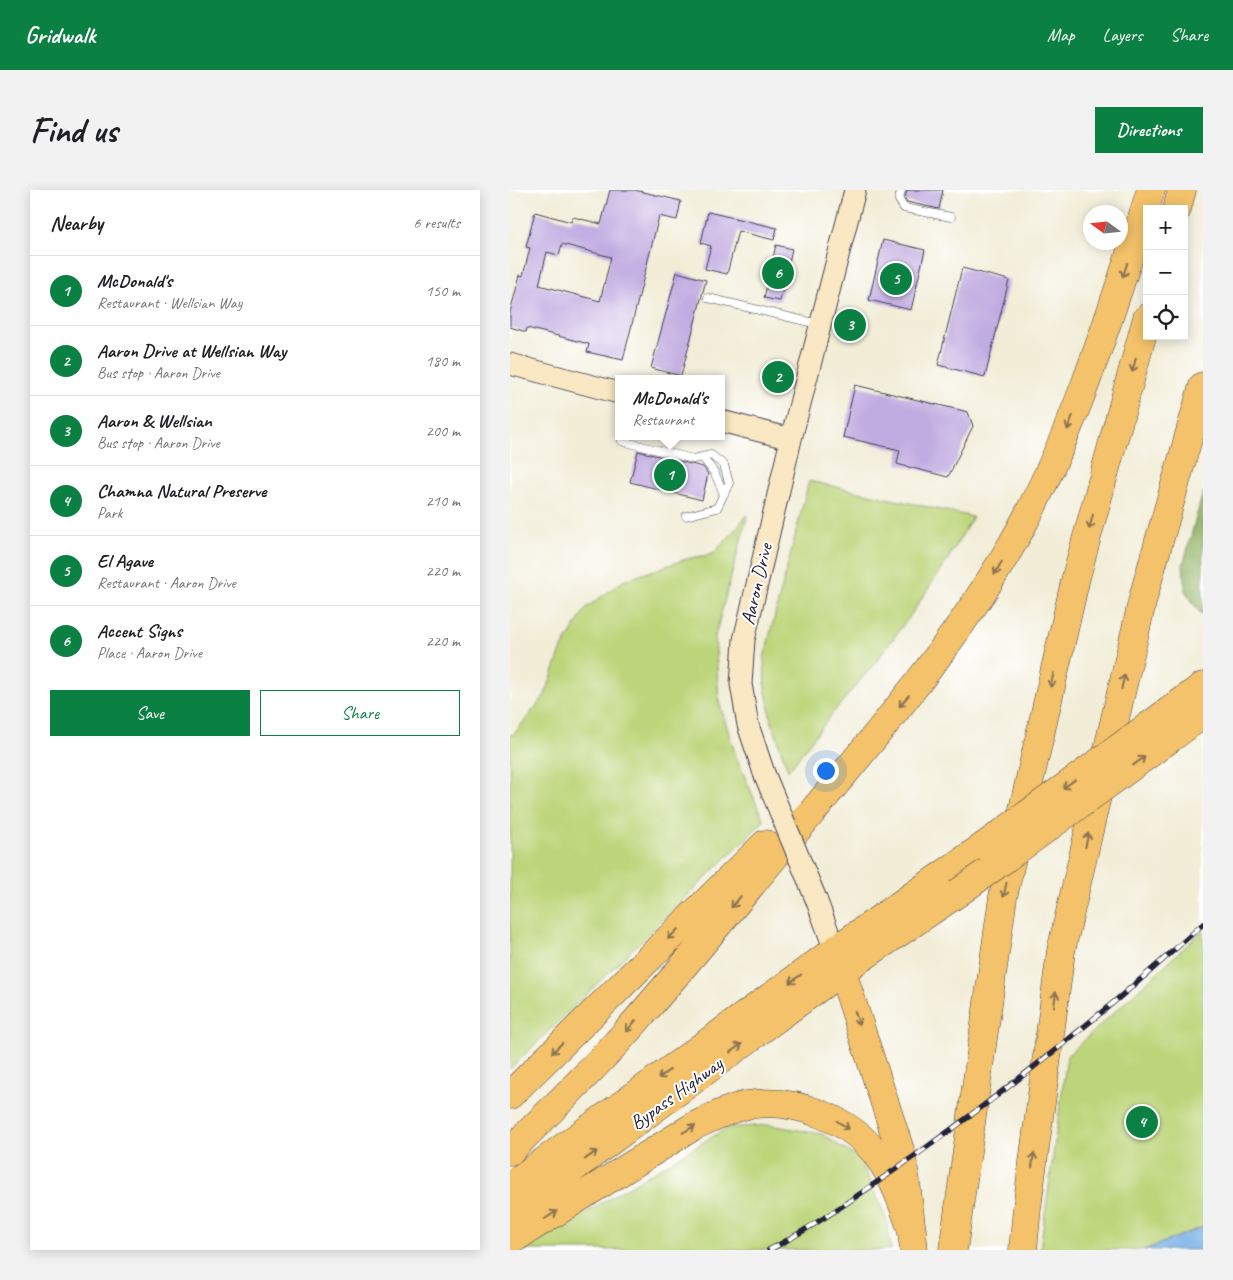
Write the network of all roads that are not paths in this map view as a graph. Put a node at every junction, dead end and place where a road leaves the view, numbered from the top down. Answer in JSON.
{"nodes":[{"id":1,"x":855,"y":190,"type":"edge"},
{"id":2,"x":901,"y":190,"type":"edge"},
{"id":3,"x":1151,"y":190,"type":"edge"},
{"id":4,"x":1182,"y":190,"type":"edge"},
{"id":5,"x":1178,"y":205,"type":"edge"},
{"id":6,"x":951,"y":217,"type":"dead end"},
{"id":7,"x":708,"y":298,"type":"dead end"},
{"id":8,"x":820,"y":324,"type":"junction"},
{"id":9,"x":1143,"y":333,"type":"edge"},
{"id":10,"x":510,"y":364,"type":"edge"},
{"id":11,"x":615,"y":393,"type":"edge"},
{"id":12,"x":1201,"y":394,"type":"edge"},
{"id":13,"x":725,"y":422,"type":"edge"},
{"id":14,"x":791,"y":439,"type":"junction"},
{"id":15,"x":622,"y":441,"type":"dead end"},
{"id":16,"x":702,"y":457,"type":"junction"},
{"id":17,"x":724,"y":494,"type":"junction"},
{"id":18,"x":686,"y":516,"type":"dead end"},
{"id":19,"x":1203,"y":686,"type":"edge"},
{"id":20,"x":1203,"y":714,"type":"edge"},
{"id":21,"x":1168,"y":726,"type":"junction"},
{"id":22,"x":866,"y":748,"type":"junction"},
{"id":23,"x":838,"y":961,"type":"junction"},
{"id":24,"x":510,"y":1095,"type":"edge"},
{"id":25,"x":510,"y":1151,"type":"edge"},
{"id":26,"x":510,"y":1186,"type":"edge"},
{"id":27,"x":510,"y":1215,"type":"edge"},
{"id":28,"x":913,"y":1240,"type":"edge"},
{"id":29,"x":510,"y":1241,"type":"edge"},
{"id":30,"x":954,"y":1242,"type":"edge"},
{"id":31,"x":1023,"y":1250,"type":"edge"}],
"edges":[{"from":1,"to":8,"type":"main road","name":"Aaron Drive"},
{"from":2,"to":6,"type":"lane"},
{"from":3,"to":22,"type":"highway","one_way":true},
{"from":4,"to":5,"type":"highway"},
{"from":7,"to":8,"type":"lane"},
{"from":8,"to":14,"type":"main road","name":"Aaron Drive"},
{"from":9,"to":30,"type":"highway","one_way":true},
{"from":10,"to":11,"type":"main road"},
{"from":31,"to":12,"type":"highway","one_way":true},
{"from":13,"to":14,"type":"main road"},
{"from":14,"to":23,"type":"main road","name":"Aaron Drive","bridge":true},
{"from":15,"to":16,"type":"lane"},
{"from":16,"to":17,"type":"lane"},
{"from":16,"to":17,"type":"lane"},
{"from":17,"to":18,"type":"lane"},
{"from":19,"to":21,"type":"highway"},
{"from":20,"to":21,"type":"highway"},
{"from":21,"to":23,"type":"highway","bridge":true},
{"from":22,"to":24,"type":"highway","one_way":true},
{"from":22,"to":25,"type":"highway","one_way":true},
{"from":23,"to":26,"type":"highway","name":"Bypass Highway","one_way":true},
{"from":27,"to":23,"type":"highway","name":"Bypass Highway","one_way":true},
{"from":23,"to":28,"type":"highway","one_way":true},
{"from":29,"to":28,"type":"highway","one_way":true}]}
